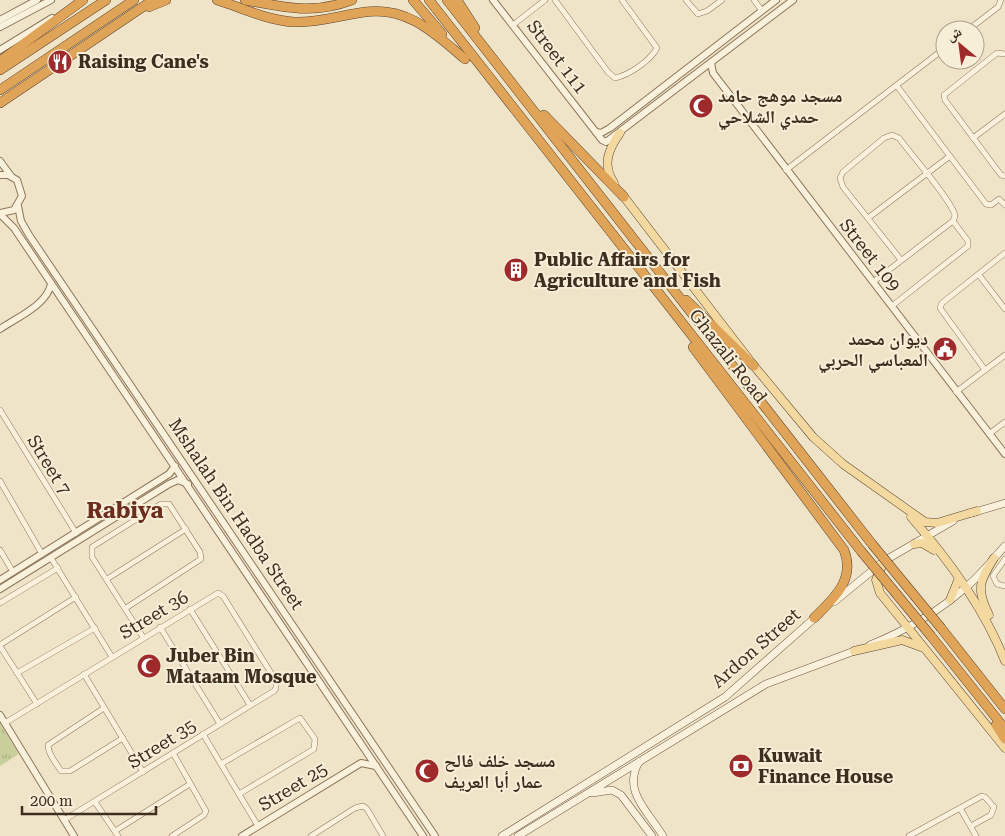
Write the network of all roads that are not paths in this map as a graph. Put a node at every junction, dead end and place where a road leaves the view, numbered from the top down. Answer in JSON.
{"nodes":[{"id":1,"x":37,"y":0,"type":"edge"},
{"id":2,"x":51,"y":0,"type":"edge"},
{"id":3,"x":106,"y":0,"type":"edge"},
{"id":4,"x":134,"y":0,"type":"edge"},
{"id":5,"x":153,"y":0,"type":"edge"},
{"id":6,"x":166,"y":0,"type":"edge"},
{"id":7,"x":217,"y":0,"type":"edge"},
{"id":8,"x":245,"y":0,"type":"edge"},
{"id":9,"x":352,"y":0,"type":"edge"},
{"id":10,"x":413,"y":0,"type":"edge"},
{"id":11,"x":428,"y":0,"type":"edge"},
{"id":12,"x":447,"y":0,"type":"edge"},
{"id":13,"x":457,"y":0,"type":"edge"},
{"id":14,"x":546,"y":0,"type":"edge"},
{"id":15,"x":555,"y":0,"type":"edge"},
{"id":16,"x":622,"y":0,"type":"edge"},
{"id":17,"x":686,"y":0,"type":"edge"},
{"id":18,"x":722,"y":0,"type":"edge"},
{"id":19,"x":754,"y":0,"type":"edge"},
{"id":20,"x":776,"y":0,"type":"edge"},
{"id":21,"x":793,"y":0,"type":"edge"},
{"id":22,"x":1001,"y":0,"type":"edge"},
{"id":23,"x":82,"y":1,"type":"edge"},
{"id":24,"x":496,"y":1,"type":"edge"},
{"id":25,"x":1005,"y":6,"type":"edge"},
{"id":26,"x":998,"y":7,"type":"junction"},
{"id":27,"x":762,"y":11,"type":"junction"},
{"id":28,"x":0,"y":20,"type":"edge"},
{"id":29,"x":981,"y":20,"type":"edge"},
{"id":30,"x":514,"y":25,"type":"junction"},
{"id":31,"x":114,"y":26,"type":"junction"},
{"id":32,"x":0,"y":28,"type":"edge"},
{"id":33,"x":0,"y":50,"type":"edge"},
{"id":34,"x":1005,"y":54,"type":"edge"},
{"id":35,"x":935,"y":56,"type":"edge"},
{"id":36,"x":465,"y":59,"type":"junction"},
{"id":37,"x":0,"y":61,"type":"edge"},
{"id":38,"x":711,"y":63,"type":"junction"},
{"id":39,"x":497,"y":65,"type":"junction"},
{"id":40,"x":0,"y":70,"type":"edge"},
{"id":41,"x":702,"y":70,"type":"junction"},
{"id":42,"x":713,"y":73,"type":"junction"},
{"id":43,"x":897,"y":86,"type":"junction"},
{"id":44,"x":0,"y":90,"type":"edge"},
{"id":45,"x":16,"y":92,"type":"junction"},
{"id":46,"x":0,"y":103,"type":"edge"},
{"id":47,"x":510,"y":105,"type":"junction"},
{"id":48,"x":0,"y":107,"type":"edge"},
{"id":49,"x":532,"y":108,"type":"junction"},
{"id":50,"x":630,"y":112,"type":"junction"},
{"id":51,"x":1005,"y":114,"type":"edge"},
{"id":52,"x":636,"y":120,"type":"junction"},
{"id":53,"x":596,"y":132,"type":"junction"},
{"id":54,"x":620,"y":133,"type":"junction"},
{"id":55,"x":973,"y":138,"type":"junction"},
{"id":56,"x":950,"y":156,"type":"junction"},
{"id":57,"x":0,"y":162,"type":"edge"},
{"id":58,"x":786,"y":170,"type":"junction"},
{"id":59,"x":926,"y":174,"type":"junction"},
{"id":60,"x":0,"y":175,"type":"edge"},
{"id":61,"x":1005,"y":176,"type":"edge"},
{"id":62,"x":12,"y":177,"type":"junction"},
{"id":63,"x":624,"y":197,"type":"junction"},
{"id":64,"x":1005,"y":205,"type":"edge"},
{"id":65,"x":18,"y":206,"type":"junction"},
{"id":66,"x":0,"y":214,"type":"edge"},
{"id":67,"x":868,"y":218,"type":"junction"},
{"id":68,"x":953,"y":221,"type":"junction"},
{"id":69,"x":1005,"y":253,"type":"edge"},
{"id":70,"x":900,"y":260,"type":"junction"},
{"id":71,"x":979,"y":274,"type":"junction"},
{"id":72,"x":873,"y":282,"type":"junction"},
{"id":73,"x":51,"y":284,"type":"junction"},
{"id":74,"x":674,"y":290,"type":"junction"},
{"id":75,"x":657,"y":293,"type":"junction"},
{"id":76,"x":61,"y":299,"type":"junction"},
{"id":77,"x":41,"y":301,"type":"junction"},
{"id":78,"x":892,"y":306,"type":"junction"},
{"id":79,"x":1005,"y":309,"type":"edge"},
{"id":80,"x":0,"y":329,"type":"edge"},
{"id":81,"x":1005,"y":354,"type":"edge"},
{"id":82,"x":754,"y":366,"type":"junction"},
{"id":83,"x":985,"y":370,"type":"junction"},
{"id":84,"x":956,"y":392,"type":"junction"},
{"id":85,"x":0,"y":410,"type":"edge"},
{"id":86,"x":156,"y":422,"type":"junction"},
{"id":87,"x":1005,"y":422,"type":"edge"},
{"id":88,"x":147,"y":426,"type":"junction"},
{"id":89,"x":164,"y":434,"type":"junction"},
{"id":90,"x":989,"y":434,"type":"junction"},
{"id":91,"x":156,"y":440,"type":"junction"},
{"id":92,"x":1005,"y":454,"type":"edge"},
{"id":93,"x":175,"y":466,"type":"junction"},
{"id":94,"x":0,"y":481,"type":"edge"},
{"id":95,"x":188,"y":484,"type":"junction"},
{"id":96,"x":1005,"y":503,"type":"edge"},
{"id":97,"x":903,"y":508,"type":"junction"},
{"id":98,"x":977,"y":511,"type":"junction"},
{"id":99,"x":108,"y":513,"type":"junction"},
{"id":100,"x":112,"y":520,"type":"junction"},
{"id":101,"x":186,"y":529,"type":"junction"},
{"id":102,"x":76,"y":533,"type":"junction"},
{"id":103,"x":926,"y":536,"type":"junction"},
{"id":104,"x":914,"y":544,"type":"junction"},
{"id":105,"x":1005,"y":546,"type":"edge"},
{"id":106,"x":0,"y":550,"type":"edge"},
{"id":107,"x":42,"y":554,"type":"junction"},
{"id":108,"x":51,"y":558,"type":"junction"},
{"id":109,"x":943,"y":558,"type":"junction"},
{"id":110,"x":994,"y":558,"type":"junction"},
{"id":111,"x":1005,"y":559,"type":"edge"},
{"id":112,"x":884,"y":561,"type":"junction"},
{"id":113,"x":58,"y":568,"type":"junction"},
{"id":114,"x":13,"y":572,"type":"junction"},
{"id":115,"x":959,"y":578,"type":"junction"},
{"id":116,"x":106,"y":579,"type":"junction"},
{"id":117,"x":0,"y":580,"type":"edge"},
{"id":118,"x":1005,"y":586,"type":"edge"},
{"id":119,"x":966,"y":588,"type":"junction"},
{"id":120,"x":0,"y":589,"type":"edge"},
{"id":121,"x":76,"y":598,"type":"junction"},
{"id":122,"x":950,"y":600,"type":"junction"},
{"id":123,"x":0,"y":603,"type":"edge"},
{"id":124,"x":126,"y":608,"type":"junction"},
{"id":125,"x":190,"y":609,"type":"junction"},
{"id":126,"x":814,"y":618,"type":"junction"},
{"id":127,"x":160,"y":627,"type":"junction"},
{"id":128,"x":95,"y":628,"type":"junction"},
{"id":129,"x":908,"y":629,"type":"junction"},
{"id":130,"x":143,"y":638,"type":"junction"},
{"id":131,"x":0,"y":646,"type":"edge"},
{"id":132,"x":1000,"y":648,"type":"junction"},
{"id":133,"x":854,"y":652,"type":"junction"},
{"id":134,"x":931,"y":656,"type":"junction"},
{"id":135,"x":112,"y":657,"type":"junction"},
{"id":136,"x":1005,"y":661,"type":"edge"},
{"id":137,"x":959,"y":671,"type":"junction"},
{"id":138,"x":17,"y":673,"type":"junction"},
{"id":139,"x":84,"y":674,"type":"junction"},
{"id":140,"x":331,"y":682,"type":"junction"},
{"id":141,"x":322,"y":687,"type":"junction"},
{"id":142,"x":274,"y":691,"type":"joint"},
{"id":143,"x":37,"y":704,"type":"junction"},
{"id":144,"x":250,"y":705,"type":"junction"},
{"id":145,"x":104,"y":708,"type":"junction"},
{"id":146,"x":1005,"y":709,"type":"edge"},
{"id":147,"x":699,"y":713,"type":"junction"},
{"id":148,"x":0,"y":715,"type":"edge"},
{"id":149,"x":5,"y":723,"type":"junction"},
{"id":150,"x":220,"y":724,"type":"junction"},
{"id":151,"x":1005,"y":729,"type":"edge"},
{"id":152,"x":203,"y":734,"type":"junction"},
{"id":153,"x":683,"y":734,"type":"junction"},
{"id":154,"x":123,"y":738,"type":"junction"},
{"id":155,"x":1005,"y":739,"type":"edge"},
{"id":156,"x":1005,"y":748,"type":"edge"},
{"id":157,"x":365,"y":749,"type":"junction"},
{"id":158,"x":173,"y":753,"type":"junction"},
{"id":159,"x":640,"y":761,"type":"junction"},
{"id":160,"x":361,"y":763,"type":"junction"},
{"id":161,"x":221,"y":764,"type":"junction"},
{"id":162,"x":376,"y":766,"type":"junction"},
{"id":163,"x":143,"y":772,"type":"junction"},
{"id":164,"x":190,"y":784,"type":"junction"},
{"id":165,"x":239,"y":794,"type":"junction"},
{"id":166,"x":587,"y":794,"type":"junction"},
{"id":167,"x":560,"y":799,"type":"junction"},
{"id":168,"x":95,"y":802,"type":"junction"},
{"id":169,"x":960,"y":808,"type":"junction"},
{"id":170,"x":64,"y":820,"type":"junction"},
{"id":171,"x":542,"y":822,"type":"junction"},
{"id":172,"x":258,"y":826,"type":"junction"},
{"id":173,"x":971,"y":826,"type":"junction"},
{"id":174,"x":658,"y":828,"type":"junction"},
{"id":175,"x":116,"y":833,"type":"edge"},
{"id":176,"x":421,"y":834,"type":"edge"},
{"id":177,"x":651,"y":834,"type":"edge"},
{"id":178,"x":920,"y":834,"type":"edge"},
{"id":179,"x":380,"y":835,"type":"edge"},
{"id":180,"x":74,"y":836,"type":"edge"},
{"id":181,"x":172,"y":836,"type":"edge"},
{"id":182,"x":242,"y":836,"type":"edge"},
{"id":183,"x":311,"y":836,"type":"edge"},
{"id":184,"x":435,"y":836,"type":"edge"},
{"id":185,"x":502,"y":836,"type":"edge"},
{"id":186,"x":518,"y":836,"type":"edge"},
{"id":187,"x":663,"y":836,"type":"edge"},
{"id":188,"x":909,"y":836,"type":"edge"},
{"id":189,"x":976,"y":836,"type":"edge"}],
"edges":[{"from":1,"to":28,"type":"street"},
{"from":2,"to":32,"type":"street"},
{"from":3,"to":40,"type":"highway"},
{"from":4,"to":44,"type":"highway"},
{"from":5,"to":31,"type":"highway"},
{"from":6,"to":31,"type":"highway"},
{"from":7,"to":36,"type":"highway"},
{"from":8,"to":9,"type":"highway"},
{"from":10,"to":36,"type":"highway"},
{"from":11,"to":47,"type":"highway","name":"Ghazali Road"},
{"from":12,"to":39,"type":"highway","name":"Ghazali Road"},
{"from":13,"to":39,"type":"highway"},
{"from":14,"to":30,"type":"street"},
{"from":15,"to":16,"type":"street"},
{"from":17,"to":18,"type":"street"},
{"from":19,"to":27,"type":"street"},
{"from":20,"to":27,"type":"street"},
{"from":21,"to":38,"type":"street"},
{"from":22,"to":26,"type":"street"},
{"from":23,"to":33,"type":"street"},
{"from":23,"to":37,"type":"highway"},
{"from":24,"to":30,"type":"street","name":"Street 111"},
{"from":25,"to":26,"type":"street"},
{"from":26,"to":29,"type":"street"},
{"from":27,"to":50,"type":"street"},
{"from":30,"to":53,"type":"street","name":"Street 111"},
{"from":31,"to":45,"type":"highway"},
{"from":34,"to":55,"type":"street"},
{"from":35,"to":43,"type":"street"},
{"from":36,"to":47,"type":"highway"},
{"from":38,"to":41,"type":"street"},
{"from":38,"to":42,"type":"street","name":"Street 109"},
{"from":39,"to":49,"type":"highway","name":"Ghazali Road"},
{"from":41,"to":42,"type":"street"},
{"from":41,"to":52,"type":"street"},
{"from":42,"to":58,"type":"street","name":"Street 109"},
{"from":43,"to":56,"type":"street"},
{"from":43,"to":58,"type":"street"},
{"from":45,"to":46,"type":"highway"},
{"from":45,"to":48,"type":"street"},
{"from":47,"to":75,"type":"highway","name":"Ghazali Road"},
{"from":49,"to":63,"type":"highway"},
{"from":49,"to":74,"type":"highway","name":"Ghazali Road"},
{"from":50,"to":52,"type":"street"},
{"from":50,"to":53,"type":"street"},
{"from":51,"to":55,"type":"street"},
{"from":52,"to":54,"type":"street"},
{"from":53,"to":54,"type":"street"},
{"from":54,"to":63,"type":"main road"},
{"from":55,"to":61,"type":"street"},
{"from":56,"to":59,"type":"street"},
{"from":56,"to":64,"type":"street"},
{"from":57,"to":62,"type":"street"},
{"from":58,"to":72,"type":"street","name":"Street 109"},
{"from":59,"to":67,"type":"street"},
{"from":59,"to":67,"type":"street"},
{"from":59,"to":68,"type":"street"},
{"from":60,"to":62,"type":"street"},
{"from":62,"to":65,"type":"street","name":"Mshalah Bin Hadba Street"},
{"from":63,"to":82,"type":"main road"},
{"from":65,"to":66,"type":"street"},
{"from":65,"to":86,"type":"street","name":"Mshalah Bin Hadba Street"},
{"from":66,"to":73,"type":"street","name":"Mshalah Bin Hadba Street"},
{"from":67,"to":70,"type":"street"},
{"from":68,"to":70,"type":"street"},
{"from":68,"to":78,"type":"street"},
{"from":69,"to":71,"type":"street"},
{"from":70,"to":72,"type":"street"},
{"from":71,"to":79,"type":"street"},
{"from":71,"to":83,"type":"street"},
{"from":72,"to":78,"type":"street","name":"Street 109"},
{"from":73,"to":76,"type":"street","name":"Mshalah Bin Hadba Street"},
{"from":73,"to":77,"type":"street"},
{"from":74,"to":82,"type":"highway"},
{"from":74,"to":146,"type":"highway","name":"Ghazali Road","bridge":true},
{"from":75,"to":126,"type":"highway"},
{"from":75,"to":137,"type":"highway","name":"Ghazali Road","bridge":true},
{"from":76,"to":77,"type":"street"},
{"from":76,"to":88,"type":"street","name":"Mshalah Bin Hadba Street"},
{"from":77,"to":80,"type":"street"},
{"from":78,"to":84,"type":"street","name":"Street 109"},
{"from":81,"to":83,"type":"street"},
{"from":82,"to":97,"type":"main road"},
{"from":83,"to":84,"type":"street"},
{"from":84,"to":90,"type":"street","name":"Street 109"},
{"from":85,"to":102,"type":"street","name":"Street 7"},
{"from":86,"to":88,"type":"street"},
{"from":86,"to":89,"type":"street","name":"Mshalah Bin Hadba Street"},
{"from":87,"to":90,"type":"street"},
{"from":88,"to":91,"type":"street","name":"Mshalah Bin Hadba Street"},
{"from":89,"to":91,"type":"street"},
{"from":89,"to":140,"type":"street","name":"Mshalah Bin Hadba Street"},
{"from":90,"to":92,"type":"street","name":"Street 109"},
{"from":91,"to":93,"type":"street","name":"Mshalah Bin Hadba Street"},
{"from":93,"to":95,"type":"street","name":"Mshalah Bin Hadba Street"},
{"from":93,"to":99,"type":"street"},
{"from":94,"to":107,"type":"street"},
{"from":95,"to":100,"type":"street"},
{"from":95,"to":141,"type":"street","name":"Mshalah Bin Hadba Street"},
{"from":96,"to":98,"type":"main road","name":"Ardon Street"},
{"from":97,"to":98,"type":"main road"},
{"from":97,"to":103,"type":"main road"},
{"from":98,"to":103,"type":"main road","name":"Ardon Street"},
{"from":99,"to":100,"type":"street"},
{"from":99,"to":102,"type":"street"},
{"from":100,"to":108,"type":"street"},
{"from":101,"to":116,"type":"street"},
{"from":101,"to":116,"type":"street"},
{"from":101,"to":124,"type":"street"},
{"from":102,"to":107,"type":"street"},
{"from":103,"to":104,"type":"main road","name":"Ardon Street"},
{"from":103,"to":109,"type":"main road"},
{"from":104,"to":109,"type":"main road"},
{"from":104,"to":112,"type":"main road","name":"Ardon Street"},
{"from":105,"to":110,"type":"main road","name":"Ardon Street"},
{"from":106,"to":114,"type":"street"},
{"from":107,"to":114,"type":"street"},
{"from":108,"to":113,"type":"street"},
{"from":108,"to":120,"type":"street"},
{"from":109,"to":115,"type":"main road"},
{"from":110,"to":119,"type":"main road","name":"Ardon Street"},
{"from":110,"to":132,"type":"main road"},
{"from":111,"to":118,"type":"street"},
{"from":112,"to":126,"type":"main road","name":"Ardon Street"},
{"from":112,"to":129,"type":"main road"},
{"from":113,"to":121,"type":"street"},
{"from":113,"to":123,"type":"street"},
{"from":114,"to":117,"type":"street"},
{"from":115,"to":119,"type":"main road"},
{"from":115,"to":122,"type":"main road"},
{"from":116,"to":124,"type":"street"},
{"from":119,"to":122,"type":"main road","name":"Ardon Street"},
{"from":119,"to":132,"type":"main road"},
{"from":121,"to":128,"type":"street"},
{"from":121,"to":131,"type":"street"},
{"from":122,"to":129,"type":"main road","name":"Ardon Street"},
{"from":124,"to":130,"type":"street"},
{"from":125,"to":127,"type":"street","name":"Street 36"},
{"from":125,"to":142,"type":"street","name":"Street 36"},
{"from":125,"to":144,"type":"street"},
{"from":126,"to":147,"type":"main road","name":"Ardon Street"},
{"from":127,"to":130,"type":"street","name":"Street 36"},
{"from":127,"to":150,"type":"street"},
{"from":128,"to":135,"type":"street"},
{"from":128,"to":138,"type":"street"},
{"from":129,"to":133,"type":"main road","name":"Ardon Street"},
{"from":129,"to":134,"type":"main road"},
{"from":130,"to":135,"type":"street","name":"Street 36"},
{"from":131,"to":138,"type":"street"},
{"from":132,"to":136,"type":"main road"},
{"from":133,"to":134,"type":"main road"},
{"from":133,"to":153,"type":"main road","name":"Ardon Street"},
{"from":134,"to":156,"type":"main road"},
{"from":135,"to":139,"type":"street","name":"Street 36"},
{"from":137,"to":151,"type":"highway","name":"Ghazali Road"},
{"from":137,"to":155,"type":"highway"},
{"from":138,"to":143,"type":"street"},
{"from":139,"to":143,"type":"street","name":"Street 36"},
{"from":139,"to":145,"type":"street"},
{"from":140,"to":141,"type":"street"},
{"from":140,"to":184,"type":"street","name":"Mshalah Bin Hadba Street"},
{"from":141,"to":157,"type":"street","name":"Mshalah Bin Hadba Street"},
{"from":142,"to":144,"type":"street","name":"Street 35"},
{"from":143,"to":149,"type":"street","name":"Street 36"},
{"from":144,"to":150,"type":"street","name":"Street 35"},
{"from":145,"to":154,"type":"street"},
{"from":145,"to":154,"type":"street"},
{"from":147,"to":153,"type":"main road"},
{"from":147,"to":167,"type":"main road","name":"Ardon Street"},
{"from":148,"to":149,"type":"street"},
{"from":149,"to":170,"type":"street"},
{"from":150,"to":152,"type":"street","name":"Street 35"},
{"from":152,"to":158,"type":"street","name":"Street 35"},
{"from":152,"to":161,"type":"street"},
{"from":153,"to":159,"type":"main road","name":"Ardon Street"},
{"from":154,"to":163,"type":"street"},
{"from":157,"to":160,"type":"street"},
{"from":157,"to":162,"type":"street","name":"Mshalah Bin Hadba Street"},
{"from":158,"to":163,"type":"street","name":"Street 35"},
{"from":158,"to":164,"type":"street"},
{"from":159,"to":166,"type":"main road","name":"Ardon Street"},
{"from":159,"to":174,"type":"main road"},
{"from":160,"to":162,"type":"street"},
{"from":160,"to":172,"type":"street","name":"Street 25"},
{"from":161,"to":165,"type":"street"},
{"from":161,"to":165,"type":"street"},
{"from":162,"to":176,"type":"street","name":"Mshalah Bin Hadba Street"},
{"from":163,"to":168,"type":"street","name":"Street 35"},
{"from":164,"to":175,"type":"street"},
{"from":164,"to":181,"type":"street"},
{"from":165,"to":172,"type":"street"},
{"from":166,"to":171,"type":"main road","name":"Ardon Street"},
{"from":166,"to":177,"type":"main road"},
{"from":167,"to":171,"type":"main road"},
{"from":167,"to":185,"type":"main road","name":"Ardon Street"},
{"from":168,"to":170,"type":"street","name":"Street 35"},
{"from":168,"to":175,"type":"street"},
{"from":169,"to":173,"type":"street"},
{"from":169,"to":173,"type":"street"},
{"from":169,"to":178,"type":"street"},
{"from":170,"to":180,"type":"street"},
{"from":171,"to":186,"type":"main road","name":"Ardon Street"},
{"from":172,"to":182,"type":"street","name":"Street 25"},
{"from":173,"to":189,"type":"street"},
{"from":174,"to":177,"type":"main road"},
{"from":174,"to":187,"type":"main road"},
{"from":178,"to":188,"type":"street"},
{"from":179,"to":183,"type":"street"}]}
